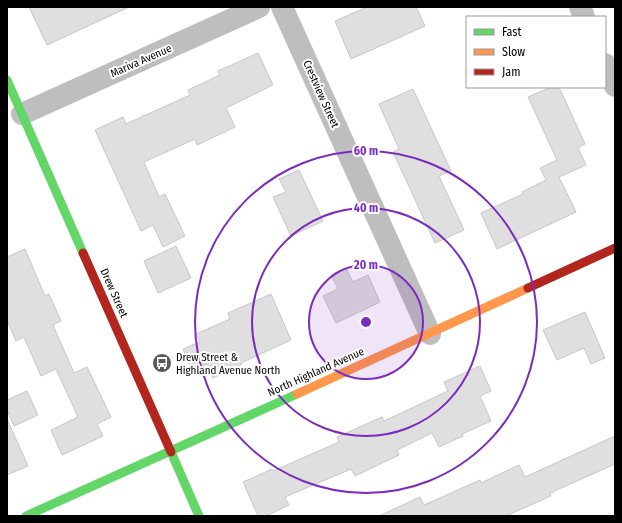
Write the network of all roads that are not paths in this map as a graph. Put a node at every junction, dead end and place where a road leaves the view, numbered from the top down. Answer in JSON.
{"nodes":[{"id":1,"x":259,"y":7,"type":"edge"},
{"id":2,"x":282,"y":7,"type":"edge"},
{"id":3,"x":606,"y":66,"type":"edge"},
{"id":4,"x":7,"y":80,"type":"edge"},
{"id":5,"x":615,"y":86,"type":"edge"},
{"id":6,"x":22,"y":114,"type":"junction"},
{"id":7,"x":615,"y":248,"type":"edge"},
{"id":8,"x":430,"y":334,"type":"junction"},
{"id":9,"x":171,"y":450,"type":"junction"},
{"id":10,"x":26,"y":516,"type":"edge"},
{"id":11,"x":199,"y":516,"type":"edge"}],
"edges":[{"from":1,"to":6,"type":"street","name":"Mariva Avenue"},
{"from":2,"to":8,"type":"street","name":"Crestview Street"},
{"from":3,"to":5,"type":"street"},
{"from":4,"to":6,"type":"street","name":"Drew Street"},
{"from":6,"to":9,"type":"street","name":"Drew Street"},
{"from":7,"to":8,"type":"street","name":"North Highland Avenue"},
{"from":8,"to":9,"type":"street","name":"North Highland Avenue"},
{"from":9,"to":10,"type":"street","name":"North Highland Avenue"},
{"from":9,"to":11,"type":"street","name":"Drew Street"}]}
